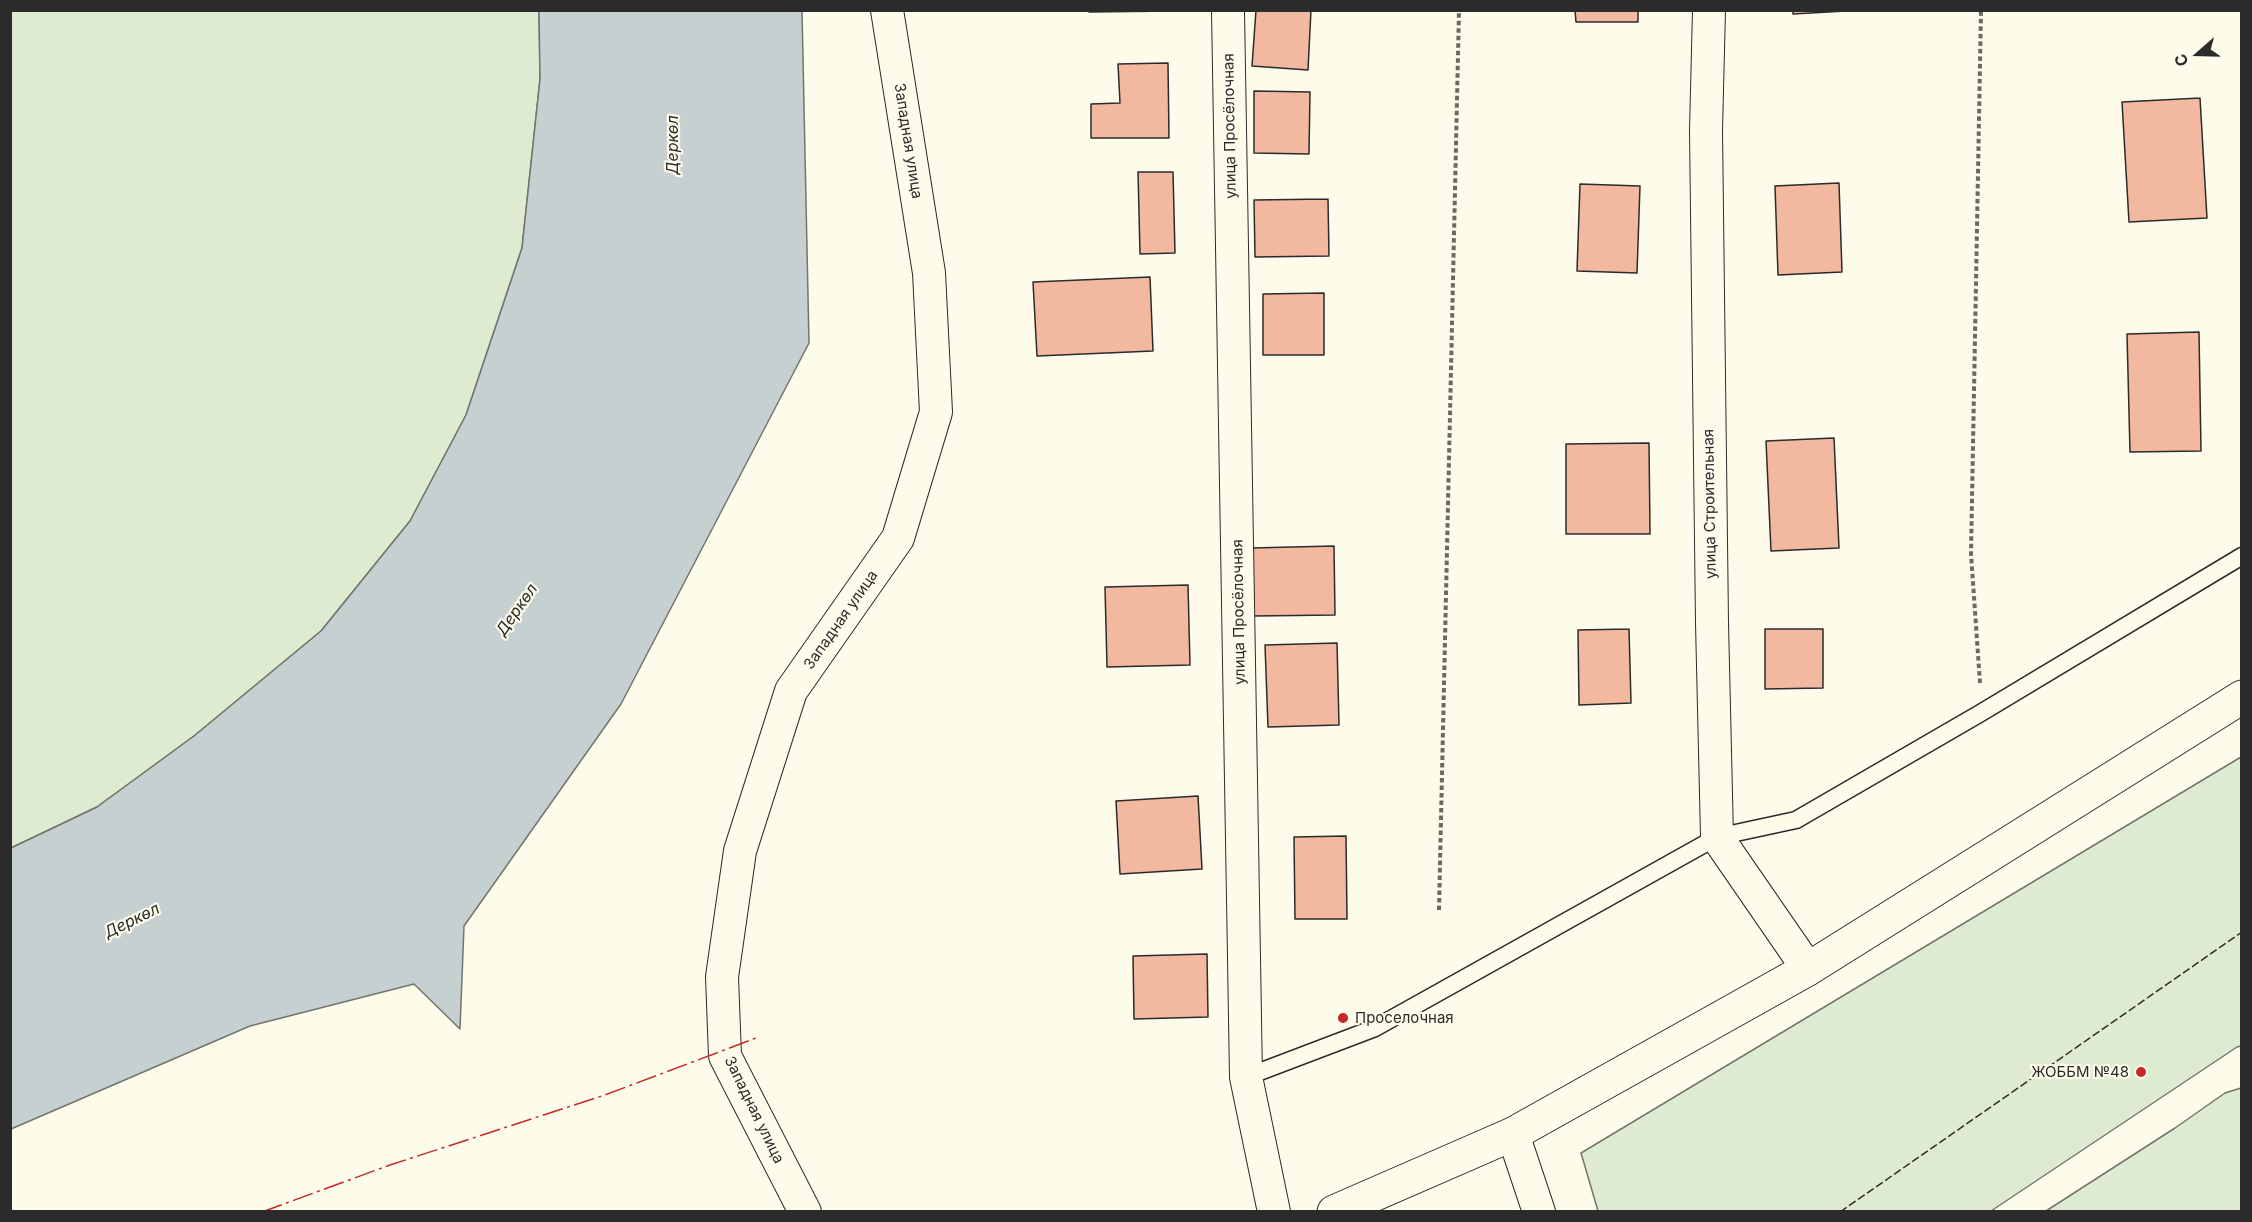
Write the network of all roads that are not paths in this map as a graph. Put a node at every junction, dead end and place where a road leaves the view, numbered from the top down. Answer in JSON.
{"nodes":[{"id":1,"x":887,"y":10,"type":"edge"},
{"id":2,"x":1228,"y":10,"type":"edge"},
{"id":3,"x":1709,"y":10,"type":"edge"},
{"id":4,"x":2241,"y":556,"type":"edge"},
{"id":5,"x":2241,"y":697,"type":"edge"},
{"id":6,"x":1717,"y":837,"type":"junction"},
{"id":7,"x":1808,"y":969,"type":"junction"},
{"id":8,"x":1246,"y":1077,"type":"junction"},
{"id":9,"x":1513,"y":1134,"type":"junction"},
{"id":10,"x":805,"y":1212,"type":"edge"},
{"id":11,"x":1274,"y":1212,"type":"edge"},
{"id":12,"x":1334,"y":1212,"type":"edge"},
{"id":13,"x":1539,"y":1212,"type":"edge"}],
"edges":[{"from":1,"to":10,"type":"street","name":"Западная улица"},
{"from":2,"to":8,"type":"street","name":"улица Просёлочная"},
{"from":3,"to":6,"type":"street","name":"улица Строительная"},
{"from":4,"to":6,"type":"lane"},
{"from":5,"to":7,"type":"main road"},
{"from":6,"to":7,"type":"street"},
{"from":6,"to":8,"type":"lane"},
{"from":7,"to":9,"type":"main road"},
{"from":8,"to":11,"type":"street","name":"улица Просёлочная"},
{"from":9,"to":12,"type":"main road"},
{"from":9,"to":13,"type":"street"}]}
